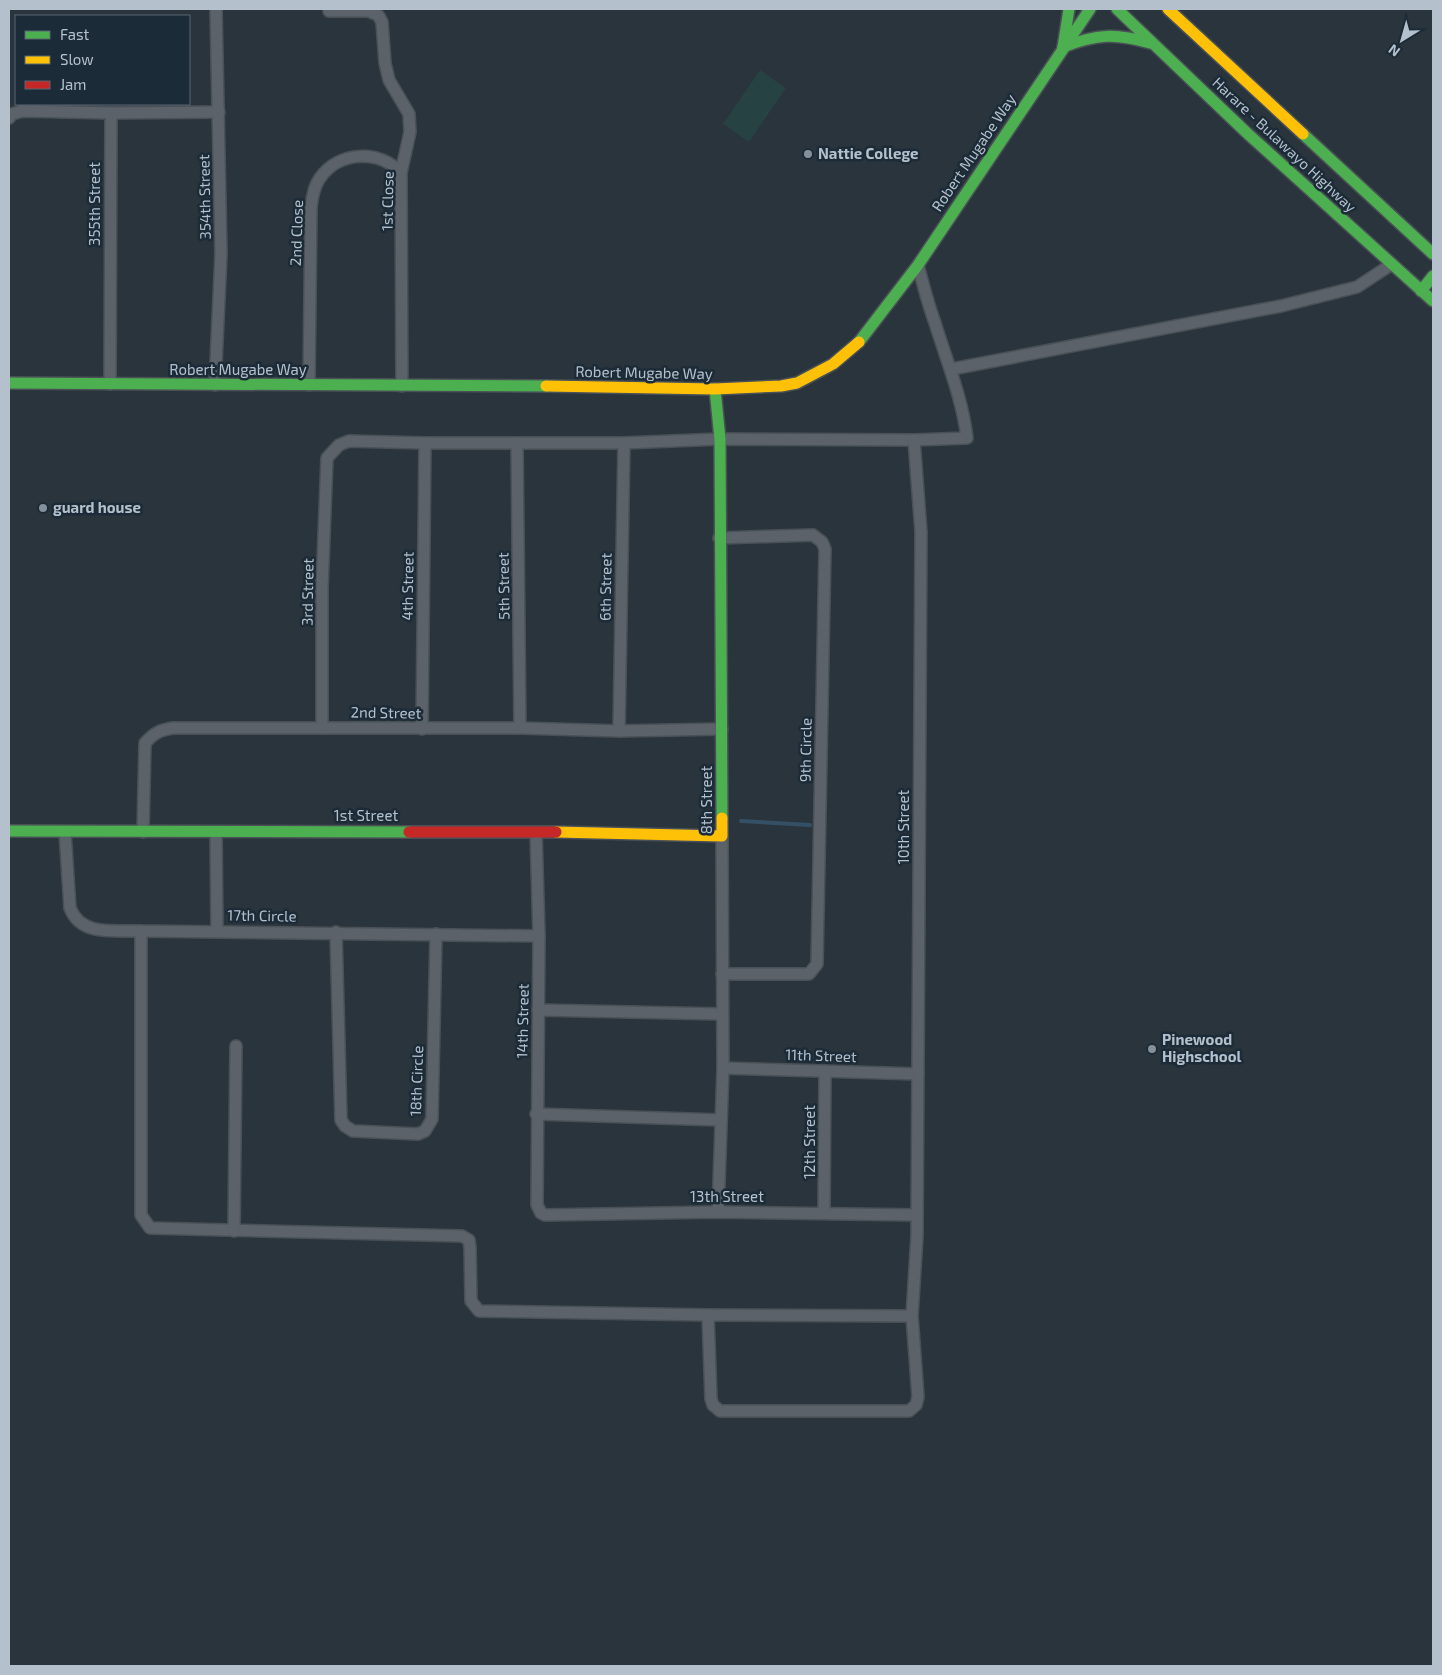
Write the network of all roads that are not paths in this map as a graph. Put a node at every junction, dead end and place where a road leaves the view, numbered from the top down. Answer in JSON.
{"nodes":[{"id":1,"x":216,"y":9,"type":"edge"},
{"id":2,"x":1069,"y":9,"type":"edge"},
{"id":3,"x":1090,"y":9,"type":"edge"},
{"id":4,"x":1117,"y":9,"type":"edge"},
{"id":5,"x":1168,"y":9,"type":"edge"},
{"id":6,"x":329,"y":11,"type":"dead end"},
{"id":7,"x":1154,"y":44,"type":"junction"},
{"id":8,"x":1063,"y":47,"type":"junction"},
{"id":9,"x":219,"y":112,"type":"junction"},
{"id":10,"x":111,"y":113,"type":"junction"},
{"id":11,"x":9,"y":118,"type":"edge"},
{"id":12,"x":401,"y":173,"type":"junction"},
{"id":13,"x":1433,"y":254,"type":"edge"},
{"id":14,"x":1392,"y":264,"type":"junction"},
{"id":15,"x":918,"y":265,"type":"junction"},
{"id":16,"x":1433,"y":276,"type":"edge"},
{"id":17,"x":1421,"y":291,"type":"junction"},
{"id":18,"x":1433,"y":301,"type":"edge"},
{"id":19,"x":952,"y":369,"type":"junction"},
{"id":20,"x":9,"y":383,"type":"edge"},
{"id":21,"x":110,"y":384,"type":"junction"},
{"id":22,"x":215,"y":385,"type":"junction"},
{"id":23,"x":308,"y":385,"type":"junction"},
{"id":24,"x":402,"y":386,"type":"junction"},
{"id":25,"x":716,"y":389,"type":"junction"},
{"id":26,"x":720,"y":439,"type":"junction"},
{"id":27,"x":914,"y":440,"type":"junction"},
{"id":28,"x":425,"y":443,"type":"junction"},
{"id":29,"x":517,"y":443,"type":"junction"},
{"id":30,"x":624,"y":444,"type":"junction"},
{"id":31,"x":720,"y":538,"type":"junction"},
{"id":32,"x":322,"y":728,"type":"junction"},
{"id":33,"x":520,"y":728,"type":"junction"},
{"id":34,"x":422,"y":729,"type":"junction"},
{"id":35,"x":722,"y":729,"type":"junction"},
{"id":36,"x":618,"y":731,"type":"junction"},
{"id":37,"x":9,"y":831,"type":"edge"},
{"id":38,"x":65,"y":832,"type":"junction"},
{"id":39,"x":143,"y":832,"type":"junction"},
{"id":40,"x":216,"y":832,"type":"junction"},
{"id":41,"x":536,"y":832,"type":"junction"},
{"id":42,"x":722,"y":836,"type":"junction"},
{"id":43,"x":141,"y":931,"type":"junction"},
{"id":44,"x":217,"y":931,"type":"junction"},
{"id":45,"x":336,"y":932,"type":"junction"},
{"id":46,"x":436,"y":934,"type":"junction"},
{"id":47,"x":539,"y":936,"type":"junction"},
{"id":48,"x":722,"y":974,"type":"junction"},
{"id":49,"x":538,"y":1010,"type":"junction"},
{"id":50,"x":721,"y":1014,"type":"junction"},
{"id":51,"x":236,"y":1046,"type":"dead end"},
{"id":52,"x":723,"y":1068,"type":"junction"},
{"id":53,"x":825,"y":1071,"type":"junction"},
{"id":54,"x":918,"y":1074,"type":"junction"},
{"id":55,"x":536,"y":1114,"type":"junction"},
{"id":56,"x":721,"y":1120,"type":"junction"},
{"id":57,"x":538,"y":1210,"type":"joint"},
{"id":58,"x":718,"y":1212,"type":"junction"},
{"id":59,"x":824,"y":1213,"type":"junction"},
{"id":60,"x":917,"y":1215,"type":"junction"},
{"id":61,"x":234,"y":1231,"type":"junction"},
{"id":62,"x":708,"y":1315,"type":"junction"},
{"id":63,"x":912,"y":1316,"type":"junction"}],
"edges":[{"from":1,"to":9,"type":"street","name":"354th Street"},
{"from":2,"to":8,"type":"main road"},
{"from":3,"to":8,"type":"main road","name":"Robert Mugabe Way"},
{"from":4,"to":7,"type":"main road","name":"Harare - Bulawayo Highway"},
{"from":5,"to":13,"type":"main road","name":"Harare - Bulawayo Highway"},
{"from":6,"to":12,"type":"street","name":"1st Close"},
{"from":7,"to":8,"type":"main road"},
{"from":7,"to":14,"type":"main road","name":"Harare - Bulawayo Highway"},
{"from":8,"to":15,"type":"main road","name":"Robert Mugabe Way"},
{"from":9,"to":10,"type":"street"},
{"from":9,"to":22,"type":"street","name":"354th Street"},
{"from":10,"to":11,"type":"street"},
{"from":10,"to":21,"type":"street","name":"355th Street"},
{"from":12,"to":23,"type":"street","name":"2nd Close"},
{"from":12,"to":24,"type":"street","name":"1st Close"},
{"from":14,"to":17,"type":"main road","name":"Harare - Bulawayo Highway"},
{"from":14,"to":19,"type":"street"},
{"from":15,"to":19,"type":"street"},
{"from":15,"to":25,"type":"main road","name":"Robert Mugabe Way"},
{"from":16,"to":17,"type":"main road"},
{"from":17,"to":18,"type":"main road","name":"Harare - Bulawayo Highway"},
{"from":19,"to":27,"type":"street"},
{"from":20,"to":21,"type":"main road","name":"Robert Mugabe Way"},
{"from":21,"to":22,"type":"main road","name":"Robert Mugabe Way"},
{"from":22,"to":23,"type":"main road","name":"Robert Mugabe Way"},
{"from":23,"to":24,"type":"main road","name":"Robert Mugabe Way"},
{"from":24,"to":25,"type":"main road","name":"Robert Mugabe Way"},
{"from":25,"to":26,"type":"main road","name":"8th Street"},
{"from":26,"to":27,"type":"street"},
{"from":26,"to":30,"type":"street"},
{"from":26,"to":31,"type":"main road","name":"8th Street"},
{"from":27,"to":54,"type":"street","name":"10th Street"},
{"from":28,"to":29,"type":"street"},
{"from":28,"to":32,"type":"street","name":"3rd Street"},
{"from":28,"to":34,"type":"street","name":"4th Street"},
{"from":29,"to":30,"type":"street"},
{"from":29,"to":33,"type":"street","name":"5th Street"},
{"from":30,"to":36,"type":"street","name":"6th Street"},
{"from":31,"to":35,"type":"main road","name":"8th Street"},
{"from":31,"to":48,"type":"street","name":"9th Circle"},
{"from":32,"to":34,"type":"street","name":"2nd Street"},
{"from":32,"to":39,"type":"street","name":"2nd Street"},
{"from":33,"to":34,"type":"street","name":"2nd Street"},
{"from":33,"to":36,"type":"street","name":"2nd Street"},
{"from":35,"to":36,"type":"street","name":"2nd Street"},
{"from":35,"to":42,"type":"main road","name":"8th Street"},
{"from":37,"to":38,"type":"main road","name":"1st Street"},
{"from":38,"to":39,"type":"main road","name":"1st Street"},
{"from":38,"to":43,"type":"street","name":"17th Circle"},
{"from":39,"to":40,"type":"main road","name":"1st Street"},
{"from":40,"to":41,"type":"main road","name":"1st Street"},
{"from":40,"to":44,"type":"street"},
{"from":41,"to":42,"type":"main road","name":"1st Street"},
{"from":41,"to":47,"type":"street","name":"14th Street"},
{"from":42,"to":48,"type":"street","name":"8th Street"},
{"from":43,"to":44,"type":"street","name":"17th Circle"},
{"from":43,"to":61,"type":"street"},
{"from":44,"to":45,"type":"street","name":"17th Circle"},
{"from":45,"to":46,"type":"street","name":"17th Circle"},
{"from":45,"to":46,"type":"street","name":"18th Circle"},
{"from":46,"to":47,"type":"street","name":"17th Circle"},
{"from":47,"to":49,"type":"street","name":"14th Street"},
{"from":48,"to":50,"type":"street","name":"8th Street"},
{"from":49,"to":50,"type":"street"},
{"from":49,"to":55,"type":"street","name":"14th Street"},
{"from":50,"to":52,"type":"street","name":"8th Street"},
{"from":51,"to":61,"type":"street"},
{"from":52,"to":53,"type":"street","name":"11th Street"},
{"from":52,"to":56,"type":"street","name":"8th Street"},
{"from":53,"to":54,"type":"street","name":"11th Street"},
{"from":53,"to":59,"type":"street","name":"12th Street"},
{"from":54,"to":60,"type":"street","name":"10th Street"},
{"from":55,"to":56,"type":"street"},
{"from":55,"to":57,"type":"street","name":"14th Street"},
{"from":56,"to":58,"type":"street","name":"8th Street"},
{"from":57,"to":58,"type":"street","name":"13th Street"},
{"from":58,"to":59,"type":"street","name":"13th Street"},
{"from":59,"to":60,"type":"street","name":"13th Street"},
{"from":60,"to":63,"type":"street","name":"10th Street"},
{"from":61,"to":62,"type":"street"},
{"from":62,"to":63,"type":"street"},
{"from":62,"to":63,"type":"street","name":"10th Street"}]}
